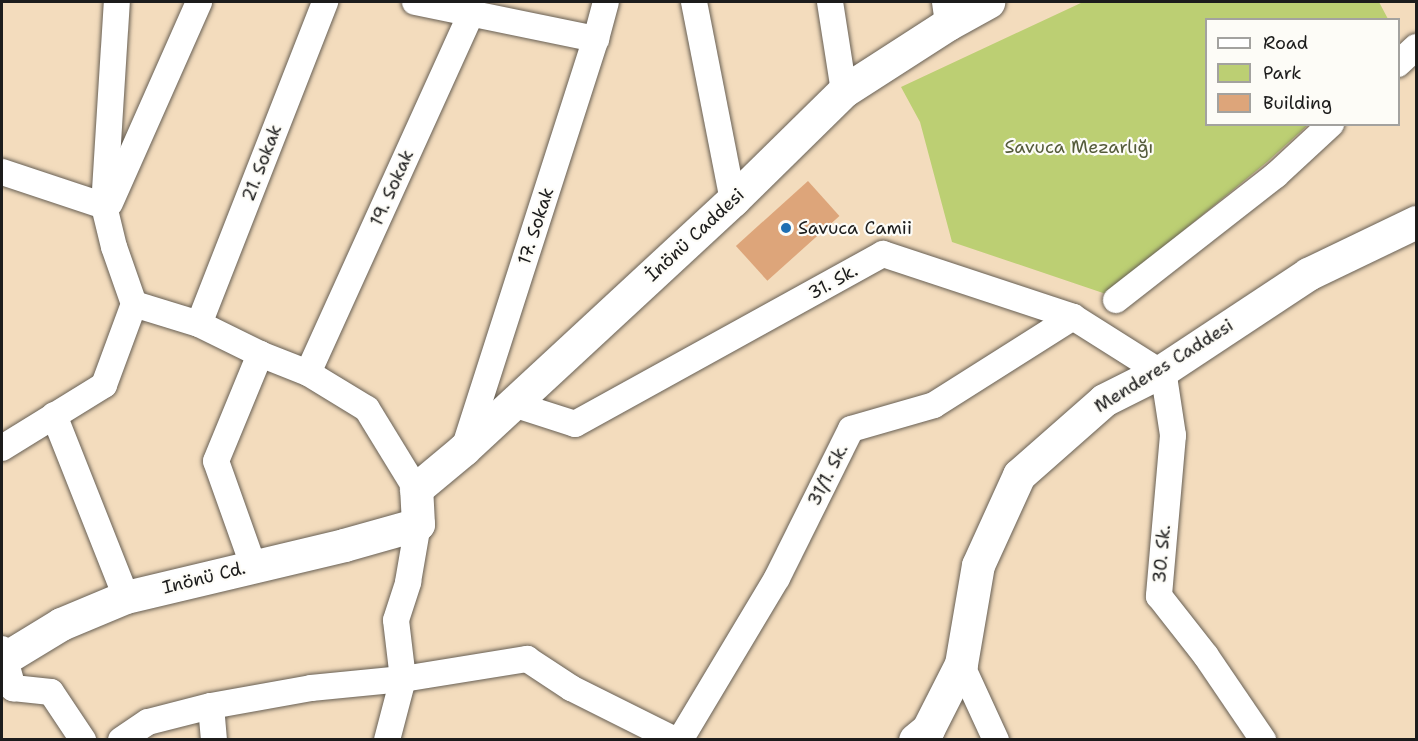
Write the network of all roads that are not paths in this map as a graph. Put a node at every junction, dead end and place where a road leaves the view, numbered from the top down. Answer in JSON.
{"nodes":[{"id":1,"x":117,"y":2,"type":"edge"},
{"id":2,"x":199,"y":2,"type":"edge"},
{"id":3,"x":325,"y":2,"type":"edge"},
{"id":4,"x":415,"y":2,"type":"edge"},
{"id":5,"x":606,"y":2,"type":"edge"},
{"id":6,"x":694,"y":2,"type":"edge"},
{"id":7,"x":830,"y":2,"type":"edge"},
{"id":8,"x":988,"y":2,"type":"edge"},
{"id":9,"x":471,"y":7,"type":"edge"},
{"id":10,"x":946,"y":13,"type":"edge"},
{"id":11,"x":596,"y":39,"type":"junction"},
{"id":12,"x":1416,"y":47,"type":"edge"},
{"id":13,"x":1400,"y":62,"type":"edge"},
{"id":14,"x":844,"y":91,"type":"junction"},
{"id":15,"x":1329,"y":126,"type":"edge"},
{"id":16,"x":2,"y":172,"type":"edge"},
{"id":17,"x":733,"y":200,"type":"junction"},
{"id":18,"x":104,"y":206,"type":"junction"},
{"id":19,"x":1416,"y":222,"type":"edge"},
{"id":20,"x":1116,"y":300,"type":"dead end"},
{"id":21,"x":134,"y":304,"type":"junction"},
{"id":22,"x":1073,"y":317,"type":"junction"},
{"id":23,"x":199,"y":324,"type":"junction"},
{"id":24,"x":260,"y":354,"type":"junction"},
{"id":25,"x":1160,"y":372,"type":"junction"},
{"id":26,"x":308,"y":373,"type":"junction"},
{"id":27,"x":513,"y":404,"type":"junction"},
{"id":28,"x":54,"y":415,"type":"junction"},
{"id":29,"x":2,"y":448,"type":"edge"},
{"id":30,"x":464,"y":449,"type":"junction"},
{"id":31,"x":416,"y":489,"type":"junction"},
{"id":32,"x":418,"y":524,"type":"junction"},
{"id":33,"x":254,"y":565,"type":"junction"},
{"id":34,"x":126,"y":597,"type":"junction"},
{"id":35,"x":3,"y":656,"type":"edge"},
{"id":36,"x":961,"y":664,"type":"junction"},
{"id":37,"x":403,"y":679,"type":"junction"},
{"id":38,"x":211,"y":706,"type":"junction"},
{"id":39,"x":83,"y":740,"type":"edge"},
{"id":40,"x":121,"y":740,"type":"edge"},
{"id":41,"x":214,"y":740,"type":"edge"},
{"id":42,"x":387,"y":740,"type":"edge"},
{"id":43,"x":675,"y":740,"type":"edge"},
{"id":44,"x":680,"y":740,"type":"edge"},
{"id":45,"x":915,"y":740,"type":"edge"},
{"id":46,"x":996,"y":740,"type":"edge"},
{"id":47,"x":1263,"y":740,"type":"edge"}],
"edges":[{"from":1,"to":18,"type":"street"},
{"from":2,"to":18,"type":"street"},
{"from":3,"to":23,"type":"street","name":"21. Sokak"},
{"from":4,"to":9,"type":"street"},
{"from":5,"to":11,"type":"street","name":"17. Sokak"},
{"from":6,"to":17,"type":"street"},
{"from":7,"to":14,"type":"street"},
{"from":8,"to":10,"type":"street","name":"İnönü Caddesi"},
{"from":9,"to":11,"type":"street"},
{"from":9,"to":26,"type":"street","name":"19. Sokak"},
{"from":10,"to":14,"type":"street","name":"İnönü Caddesi"},
{"from":11,"to":30,"type":"street","name":"17. Sokak"},
{"from":12,"to":13,"type":"street"},
{"from":14,"to":17,"type":"street","name":"İnönü Caddesi"},
{"from":15,"to":20,"type":"street"},
{"from":16,"to":18,"type":"street"},
{"from":17,"to":27,"type":"street","name":"İnönü Caddesi"},
{"from":18,"to":21,"type":"street"},
{"from":19,"to":25,"type":"street","name":"Menderes Caddesi"},
{"from":21,"to":23,"type":"street"},
{"from":21,"to":28,"type":"street"},
{"from":22,"to":25,"type":"street","name":"31. Sk."},
{"from":22,"to":27,"type":"street","name":"31. Sk."},
{"from":22,"to":44,"type":"street","name":"31/1. Sk."},
{"from":23,"to":24,"type":"street"},
{"from":24,"to":26,"type":"street"},
{"from":24,"to":33,"type":"street"},
{"from":25,"to":36,"type":"street","name":"Menderes Caddesi"},
{"from":25,"to":47,"type":"street","name":"30. Sk."},
{"from":26,"to":31,"type":"street"},
{"from":27,"to":30,"type":"street","name":"İnönü Caddesi"},
{"from":28,"to":29,"type":"street"},
{"from":28,"to":34,"type":"street"},
{"from":30,"to":31,"type":"street","name":"İnönü Caddesi"},
{"from":31,"to":32,"type":"street"},
{"from":32,"to":33,"type":"street","name":"Inönü Cd."},
{"from":32,"to":37,"type":"street"},
{"from":33,"to":34,"type":"street","name":"Inönü Cd."},
{"from":34,"to":35,"type":"street","name":"Inönü Cd."},
{"from":35,"to":39,"type":"street"},
{"from":36,"to":45,"type":"street","name":"Menderes Caddesi"},
{"from":36,"to":46,"type":"street"},
{"from":37,"to":38,"type":"street"},
{"from":37,"to":42,"type":"street"},
{"from":37,"to":43,"type":"street"},
{"from":38,"to":40,"type":"street"},
{"from":38,"to":41,"type":"street"}]}
